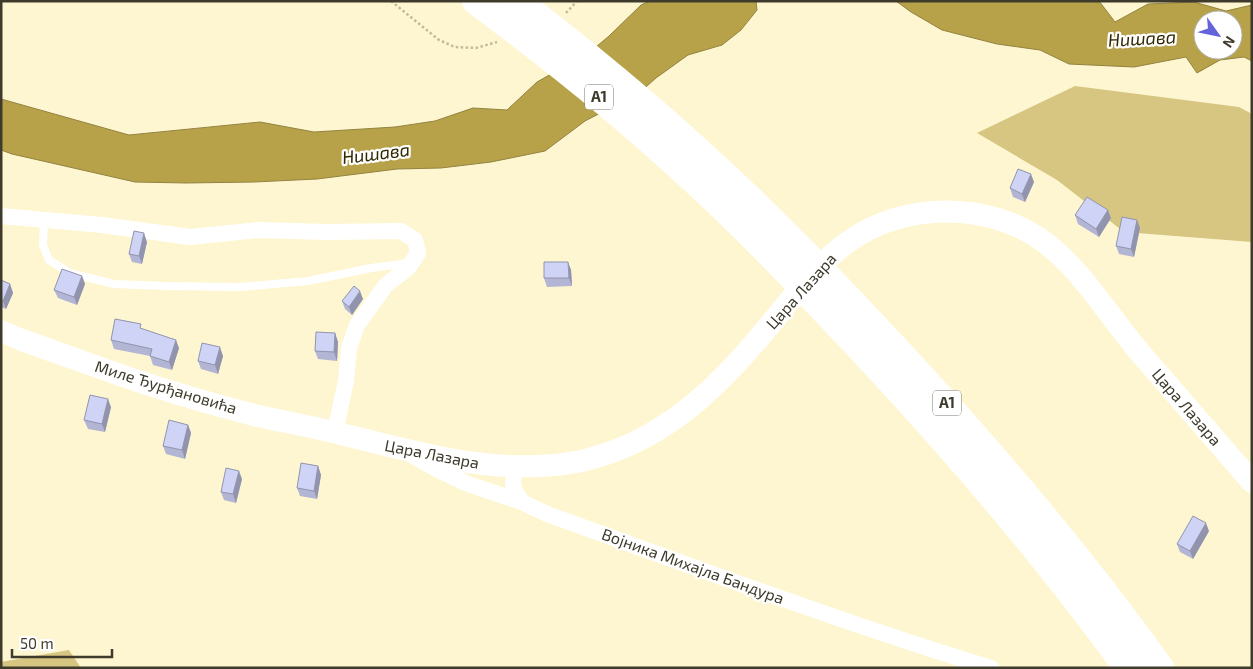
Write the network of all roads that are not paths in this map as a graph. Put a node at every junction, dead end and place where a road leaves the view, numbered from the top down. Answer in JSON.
{"nodes":[{"id":1,"x":476,"y":1,"type":"edge"},
{"id":2,"x":508,"y":10,"type":"edge"},
{"id":3,"x":701,"y":170,"type":"junction"},
{"id":4,"x":1,"y":216,"type":"edge"},
{"id":5,"x":44,"y":219,"type":"junction"},
{"id":6,"x":412,"y":262,"type":"junction"},
{"id":7,"x":1,"y":331,"type":"edge"},
{"id":8,"x":335,"y":432,"type":"junction"},
{"id":9,"x":402,"y":450,"type":"junction"},
{"id":10,"x":516,"y":467,"type":"junction"},
{"id":11,"x":1252,"y":482,"type":"edge"},
{"id":12,"x":522,"y":502,"type":"junction"},
{"id":13,"x":991,"y":668,"type":"edge"},
{"id":14,"x":1128,"y":668,"type":"edge"},
{"id":15,"x":1160,"y":668,"type":"edge"}],
"edges":[{"from":1,"to":2,"type":"highway","number":"A1"},
{"from":2,"to":3,"type":"highway","number":"A1"},
{"from":3,"to":14,"type":"highway","number":"A1"},
{"from":3,"to":15,"type":"highway","number":"A1"},
{"from":4,"to":5,"type":"street"},
{"from":5,"to":6,"type":"street"},
{"from":5,"to":6,"type":"lane"},
{"from":6,"to":8,"type":"street"},
{"from":7,"to":8,"type":"street","name":"Миле Ђурђановића"},
{"from":8,"to":9,"type":"street","name":"Цара Лазара"},
{"from":9,"to":10,"type":"street","name":"Цара Лазара"},
{"from":9,"to":12,"type":"street","name":"Војника Михајла Бандура"},
{"from":10,"to":11,"type":"street","name":"Цара Лазара"},
{"from":10,"to":12,"type":"street"},
{"from":12,"to":13,"type":"street","name":"Војника Михајла Бандура"}]}
